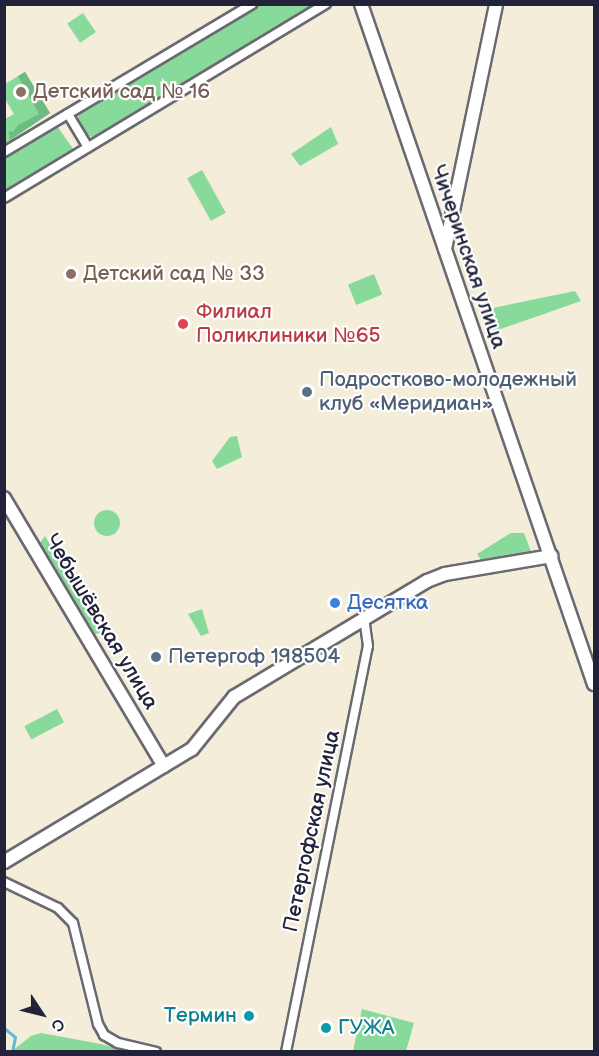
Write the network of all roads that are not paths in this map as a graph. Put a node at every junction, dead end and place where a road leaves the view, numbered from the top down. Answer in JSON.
{"nodes":[{"id":1,"x":252,"y":4,"type":"edge"},
{"id":2,"x":326,"y":4,"type":"edge"},
{"id":3,"x":361,"y":4,"type":"edge"},
{"id":4,"x":496,"y":4,"type":"edge"},
{"id":5,"x":68,"y":114,"type":"junction"},
{"id":6,"x":88,"y":147,"type":"junction"},
{"id":7,"x":4,"y":152,"type":"edge"},
{"id":8,"x":4,"y":198,"type":"edge"},
{"id":9,"x":445,"y":249,"type":"junction"},
{"id":10,"x":4,"y":498,"type":"edge"},
{"id":11,"x":551,"y":555,"type":"junction"},
{"id":12,"x":364,"y":618,"type":"junction"},
{"id":13,"x":594,"y":684,"type":"edge"},
{"id":14,"x":164,"y":766,"type":"junction"},
{"id":15,"x":4,"y":862,"type":"edge"},
{"id":16,"x":4,"y":882,"type":"edge"},
{"id":17,"x":156,"y":1052,"type":"edge"},
{"id":18,"x":286,"y":1052,"type":"edge"}],
"edges":[{"from":1,"to":5,"type":"street"},
{"from":2,"to":6,"type":"street"},
{"from":3,"to":9,"type":"street","name":"Чичеринская улица"},
{"from":4,"to":9,"type":"street"},
{"from":5,"to":6,"type":"street"},
{"from":5,"to":7,"type":"street"},
{"from":6,"to":8,"type":"street"},
{"from":9,"to":11,"type":"street","name":"Чичеринская улица"},
{"from":10,"to":14,"type":"street","name":"Чебышёвская улица"},
{"from":11,"to":12,"type":"street"},
{"from":11,"to":13,"type":"street","name":"Чичеринская улица"},
{"from":12,"to":14,"type":"street"},
{"from":12,"to":18,"type":"street","name":"Петергофская улица"},
{"from":14,"to":15,"type":"street"},
{"from":16,"to":17,"type":"street"}]}
